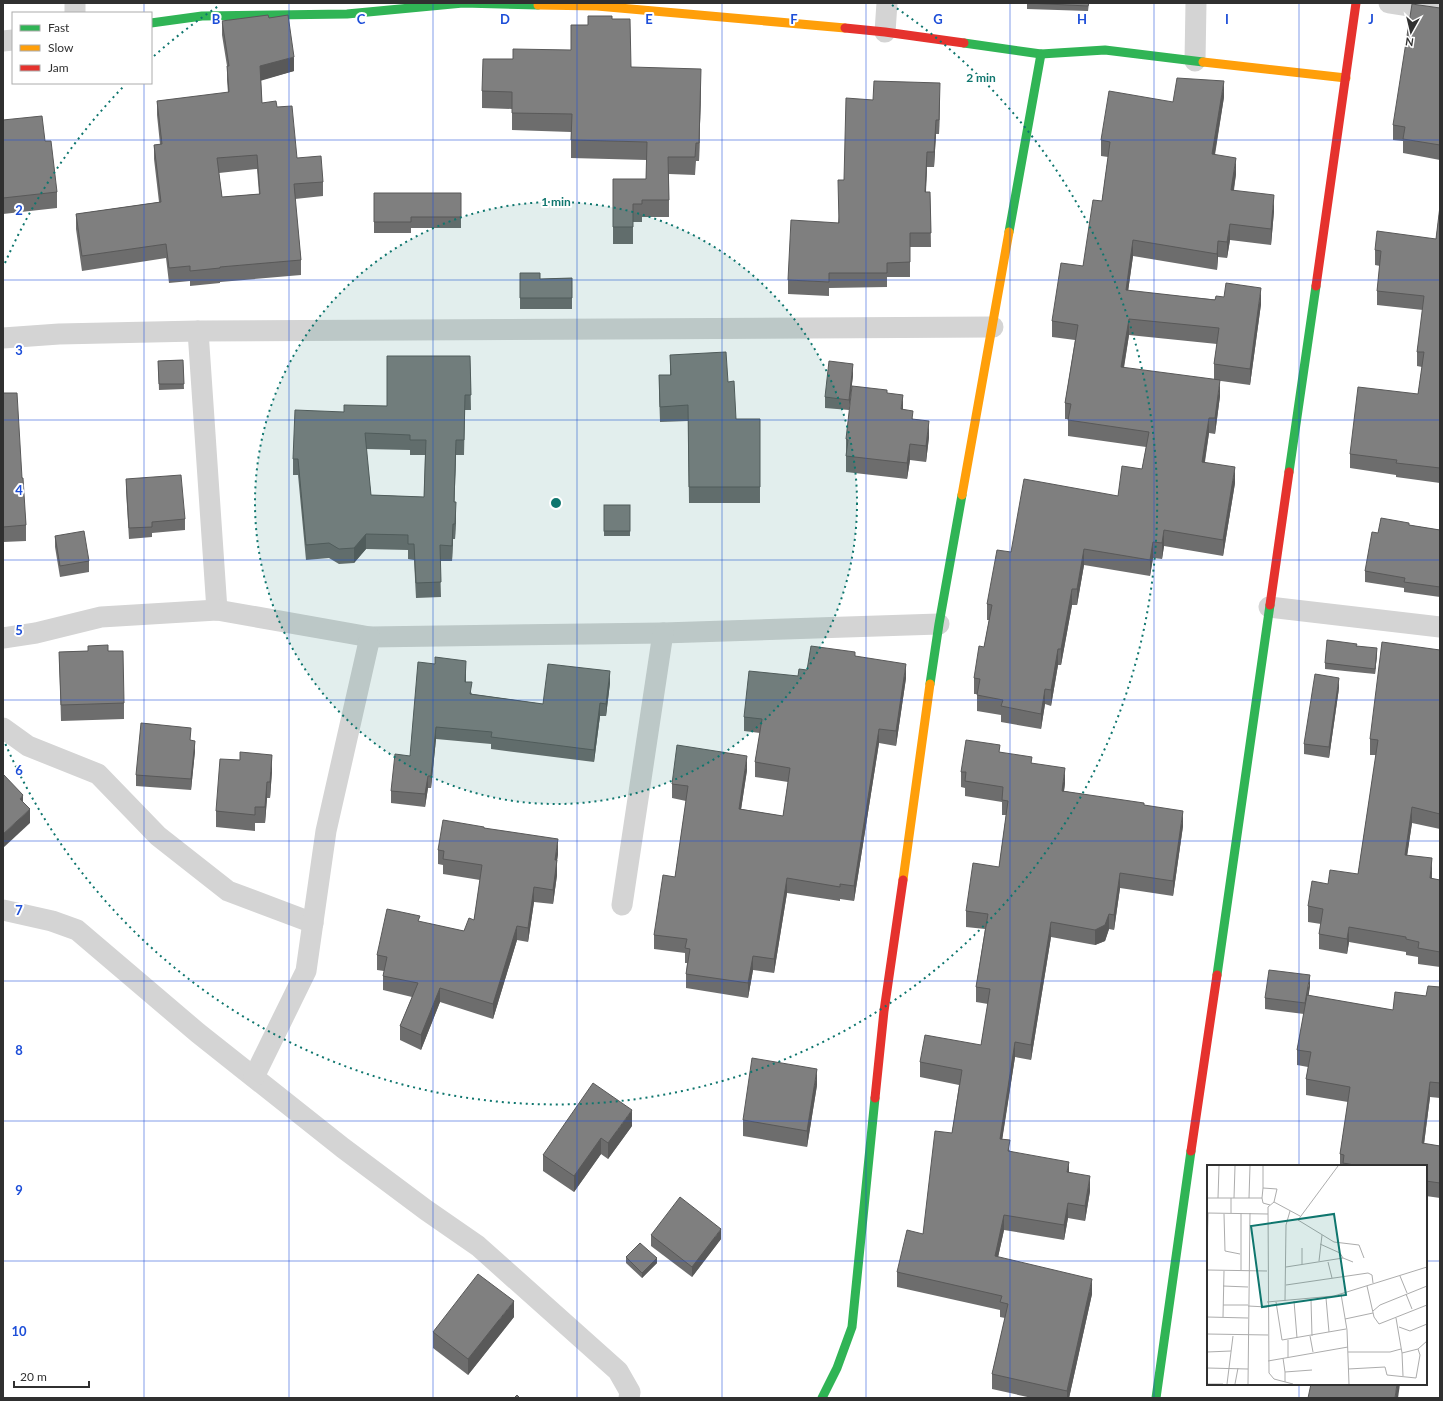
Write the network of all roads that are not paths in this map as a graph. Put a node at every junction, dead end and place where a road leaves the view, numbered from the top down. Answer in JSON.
{"nodes":[{"id":1,"x":887,"y":3,"type":"edge"},
{"id":2,"x":1196,"y":3,"type":"edge"},
{"id":3,"x":1356,"y":3,"type":"edge"},
{"id":4,"x":1389,"y":3,"type":"edge"},
{"id":5,"x":597,"y":5,"type":"edge"},
{"id":6,"x":347,"y":9,"type":"edge"},
{"id":7,"x":1440,"y":11,"type":"edge"},
{"id":8,"x":152,"y":23,"type":"edge"},
{"id":9,"x":885,"y":32,"type":"junction"},
{"id":10,"x":1041,"y":54,"type":"junction"},
{"id":11,"x":1195,"y":61,"type":"junction"},
{"id":12,"x":1346,"y":78,"type":"junction"},
{"id":13,"x":993,"y":327,"type":"junction"},
{"id":14,"x":198,"y":331,"type":"junction"},
{"id":15,"x":3,"y":338,"type":"edge"},
{"id":16,"x":1269,"y":607,"type":"junction"},
{"id":17,"x":217,"y":610,"type":"junction"},
{"id":18,"x":940,"y":624,"type":"junction"},
{"id":19,"x":1440,"y":627,"type":"edge"},
{"id":20,"x":663,"y":633,"type":"junction"},
{"id":21,"x":370,"y":637,"type":"junction"},
{"id":22,"x":3,"y":638,"type":"edge"},
{"id":23,"x":3,"y":728,"type":"edge"},
{"id":24,"x":622,"y":905,"type":"dead end"},
{"id":25,"x":3,"y":910,"type":"edge"},
{"id":26,"x":313,"y":923,"type":"junction"},
{"id":27,"x":254,"y":1077,"type":"junction"},
{"id":28,"x":629,"y":1398,"type":"edge"},
{"id":29,"x":822,"y":1398,"type":"edge"},
{"id":30,"x":1156,"y":1398,"type":"edge"}],
"edges":[{"from":1,"to":9,"type":"street"},
{"from":2,"to":11,"type":"street"},
{"from":3,"to":12,"type":"street"},
{"from":4,"to":7,"type":"street"},
{"from":5,"to":6,"type":"street"},
{"from":5,"to":9,"type":"street"},
{"from":6,"to":8,"type":"street"},
{"from":9,"to":10,"type":"street"},
{"from":10,"to":11,"type":"street"},
{"from":10,"to":13,"type":"street"},
{"from":11,"to":12,"type":"street"},
{"from":12,"to":16,"type":"street"},
{"from":13,"to":14,"type":"street"},
{"from":13,"to":18,"type":"street"},
{"from":14,"to":15,"type":"street"},
{"from":14,"to":17,"type":"street"},
{"from":16,"to":19,"type":"street"},
{"from":16,"to":30,"type":"street"},
{"from":17,"to":21,"type":"street"},
{"from":17,"to":22,"type":"street"},
{"from":18,"to":20,"type":"street"},
{"from":18,"to":29,"type":"street"},
{"from":20,"to":21,"type":"street"},
{"from":20,"to":24,"type":"street"},
{"from":21,"to":26,"type":"street"},
{"from":23,"to":26,"type":"street"},
{"from":25,"to":27,"type":"street"},
{"from":26,"to":27,"type":"street"},
{"from":27,"to":28,"type":"street"}]}
